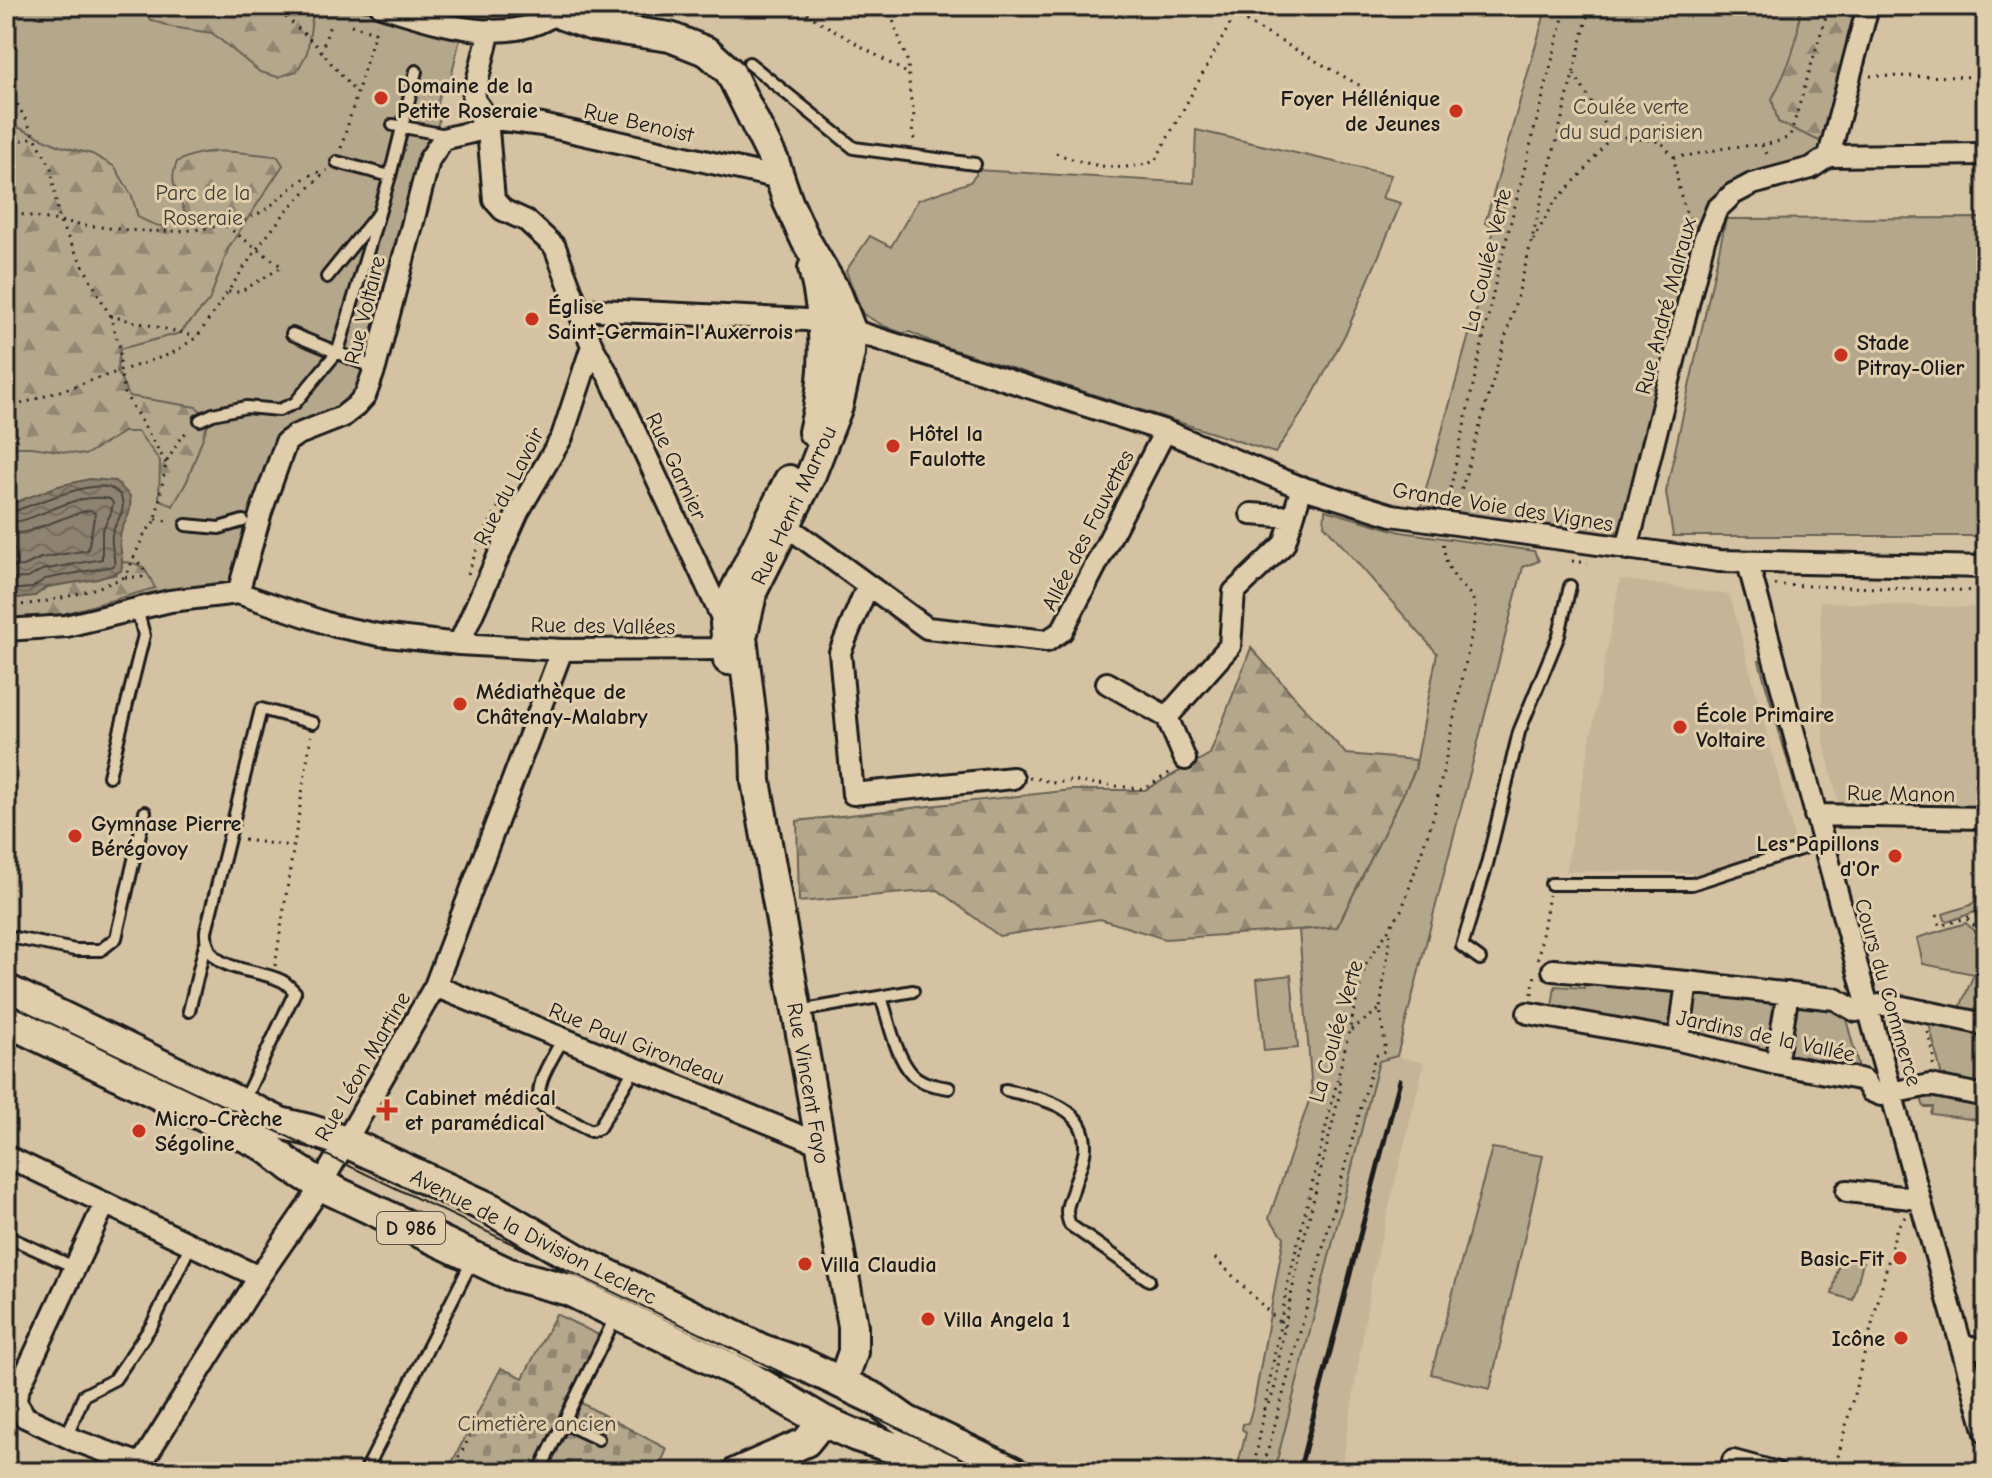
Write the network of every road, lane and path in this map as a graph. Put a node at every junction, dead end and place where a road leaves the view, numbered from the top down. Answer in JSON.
{"nodes":[{"id":1,"x":274,"y":6,"type":"edge"},
{"id":2,"x":382,"y":6,"type":"edge"},
{"id":3,"x":793,"y":6,"type":"edge"},
{"id":4,"x":888,"y":6,"type":"edge"},
{"id":5,"x":1218,"y":6,"type":"edge"},
{"id":6,"x":1566,"y":6,"type":"edge"},
{"id":7,"x":1590,"y":6,"type":"edge"},
{"id":8,"x":1829,"y":6,"type":"edge"},
{"id":9,"x":1868,"y":6,"type":"edge"},
{"id":10,"x":1980,"y":6,"type":"edge"},
{"id":11,"x":559,"y":8,"type":"edge"},
{"id":12,"x":1235,"y":15,"type":"junction"},
{"id":13,"x":330,"y":25,"type":"dead end"},
{"id":14,"x":351,"y":25,"type":"dead end"},
{"id":15,"x":490,"y":30,"type":"junction"},
{"id":16,"x":375,"y":32,"type":"junction"},
{"id":17,"x":321,"y":52,"type":"junction"},
{"id":18,"x":749,"y":63,"type":"dead end"},
{"id":19,"x":416,"y":71,"type":"dead end"},
{"id":20,"x":1574,"y":74,"type":"junction"},
{"id":21,"x":910,"y":75,"type":"junction"},
{"id":22,"x":1850,"y":76,"type":"junction"},
{"id":23,"x":1978,"y":77,"type":"junction"},
{"id":24,"x":1986,"y":77,"type":"edge"},
{"id":25,"x":6,"y":83,"type":"edge"},
{"id":26,"x":357,"y":95,"type":"junction"},
{"id":27,"x":1384,"y":99,"type":"dead end"},
{"id":28,"x":487,"y":118,"type":"junction"},
{"id":29,"x":398,"y":126,"type":"junction"},
{"id":30,"x":1612,"y":135,"type":"junction"},
{"id":31,"x":450,"y":136,"type":"junction"},
{"id":32,"x":35,"y":137,"type":"junction"},
{"id":33,"x":6,"y":144,"type":"edge"},
{"id":34,"x":1056,"y":153,"type":"dead end"},
{"id":35,"x":1986,"y":154,"type":"edge"},
{"id":36,"x":1829,"y":156,"type":"junction"},
{"id":37,"x":1674,"y":157,"type":"junction"},
{"id":38,"x":947,"y":161,"type":"junction"},
{"id":39,"x":337,"y":162,"type":"junction"},
{"id":40,"x":975,"y":164,"type":"dead end"},
{"id":41,"x":326,"y":171,"type":"junction"},
{"id":42,"x":390,"y":176,"type":"junction"},
{"id":43,"x":780,"y":178,"type":"junction"},
{"id":44,"x":380,"y":211,"type":"junction"},
{"id":45,"x":6,"y":212,"type":"edge"},
{"id":46,"x":59,"y":221,"type":"junction"},
{"id":47,"x":226,"y":226,"type":"junction"},
{"id":48,"x":1704,"y":240,"type":"junction"},
{"id":49,"x":806,"y":241,"type":"junction"},
{"id":50,"x":1531,"y":243,"type":"junction"},
{"id":51,"x":256,"y":250,"type":"junction"},
{"id":52,"x":327,"y":277,"type":"dead end"},
{"id":53,"x":227,"y":292,"type":"junction"},
{"id":54,"x":578,"y":309,"type":"junction"},
{"id":55,"x":110,"y":316,"type":"junction"},
{"id":56,"x":822,"y":323,"type":"junction"},
{"id":57,"x":851,"y":330,"type":"junction"},
{"id":58,"x":292,"y":334,"type":"dead end"},
{"id":59,"x":197,"y":337,"type":"junction"},
{"id":60,"x":592,"y":346,"type":"junction"},
{"id":61,"x":338,"y":351,"type":"junction"},
{"id":62,"x":375,"y":368,"type":"junction"},
{"id":63,"x":120,"y":371,"type":"junction"},
{"id":64,"x":6,"y":409,"type":"edge"},
{"id":65,"x":200,"y":420,"type":"joint"},
{"id":66,"x":1165,"y":431,"type":"junction"},
{"id":67,"x":166,"y":463,"type":"junction"},
{"id":68,"x":1302,"y":487,"type":"junction"},
{"id":69,"x":1251,"y":514,"type":"dead end"},
{"id":70,"x":1293,"y":517,"type":"junction"},
{"id":71,"x":156,"y":519,"type":"junction"},
{"id":72,"x":243,"y":521,"type":"dead end"},
{"id":73,"x":186,"y":525,"type":"joint"},
{"id":74,"x":787,"y":526,"type":"junction"},
{"id":75,"x":1444,"y":526,"type":"junction"},
{"id":76,"x":1627,"y":549,"type":"junction"},
{"id":77,"x":134,"y":558,"type":"junction"},
{"id":78,"x":1748,"y":563,"type":"junction"},
{"id":79,"x":1986,"y":567,"type":"edge"},
{"id":80,"x":125,"y":577,"type":"junction"},
{"id":81,"x":1753,"y":584,"type":"junction"},
{"id":82,"x":1570,"y":586,"type":"dead end"},
{"id":83,"x":867,"y":587,"type":"junction"},
{"id":84,"x":1986,"y":591,"type":"edge"},
{"id":85,"x":238,"y":593,"type":"junction"},
{"id":86,"x":6,"y":606,"type":"edge"},
{"id":87,"x":137,"y":609,"type":"junction"},
{"id":88,"x":6,"y":630,"type":"edge"},
{"id":89,"x":731,"y":637,"type":"junction"},
{"id":90,"x":459,"y":644,"type":"junction"},
{"id":91,"x":562,"y":650,"type":"junction"},
{"id":92,"x":1107,"y":683,"type":"dead end"},
{"id":93,"x":1167,"y":717,"type":"junction"},
{"id":94,"x":313,"y":723,"type":"joint"},
{"id":95,"x":1185,"y":759,"type":"joint"},
{"id":96,"x":109,"y":776,"type":"dead end"},
{"id":97,"x":1013,"y":778,"type":"joint"},
{"id":98,"x":145,"y":812,"type":"dead end"},
{"id":99,"x":1815,"y":815,"type":"junction"},
{"id":100,"x":1986,"y":818,"type":"edge"},
{"id":101,"x":229,"y":838,"type":"junction"},
{"id":102,"x":1822,"y":842,"type":"junction"},
{"id":103,"x":293,"y":846,"type":"junction"},
{"id":104,"x":1551,"y":884,"type":"joint"},
{"id":105,"x":1986,"y":912,"type":"edge"},
{"id":106,"x":1937,"y":915,"type":"dead end"},
{"id":107,"x":1967,"y":919,"type":"junction"},
{"id":108,"x":1391,"y":927,"type":"junction"},
{"id":109,"x":1986,"y":938,"type":"edge"},
{"id":110,"x":205,"y":945,"type":"junction"},
{"id":111,"x":6,"y":947,"type":"edge"},
{"id":112,"x":1480,"y":959,"type":"dead end"},
{"id":113,"x":1553,"y":970,"type":"dead end"},
{"id":114,"x":273,"y":978,"type":"junction"},
{"id":115,"x":1687,"y":982,"type":"junction"},
{"id":116,"x":435,"y":986,"type":"junction"},
{"id":117,"x":6,"y":990,"type":"edge"},
{"id":118,"x":913,"y":991,"type":"dead end"},
{"id":119,"x":1788,"y":993,"type":"junction"},
{"id":120,"x":881,"y":997,"type":"junction"},
{"id":121,"x":1380,"y":1009,"type":"junction"},
{"id":122,"x":1868,"y":1009,"type":"junction"},
{"id":123,"x":189,"y":1011,"type":"dead end"},
{"id":124,"x":797,"y":1011,"type":"junction"},
{"id":125,"x":1528,"y":1013,"type":"joint"},
{"id":126,"x":6,"y":1020,"type":"edge"},
{"id":127,"x":1986,"y":1027,"type":"edge"},
{"id":128,"x":1348,"y":1031,"type":"junction"},
{"id":129,"x":1928,"y":1032,"type":"dead end"},
{"id":130,"x":563,"y":1038,"type":"junction"},
{"id":131,"x":1679,"y":1040,"type":"junction"},
{"id":132,"x":1776,"y":1064,"type":"junction"},
{"id":133,"x":635,"y":1068,"type":"junction"},
{"id":134,"x":1338,"y":1072,"type":"junction"},
{"id":135,"x":1930,"y":1085,"type":"junction"},
{"id":136,"x":949,"y":1088,"type":"dead end"},
{"id":137,"x":1006,"y":1090,"type":"dead end"},
{"id":138,"x":1893,"y":1093,"type":"junction"},
{"id":139,"x":1986,"y":1096,"type":"edge"},
{"id":140,"x":241,"y":1105,"type":"junction"},
{"id":141,"x":346,"y":1142,"type":"junction"},
{"id":142,"x":820,"y":1144,"type":"junction"},
{"id":143,"x":6,"y":1156,"type":"edge"},
{"id":144,"x":321,"y":1185,"type":"junction"},
{"id":145,"x":1847,"y":1191,"type":"dead end"},
{"id":146,"x":1920,"y":1199,"type":"junction"},
{"id":147,"x":105,"y":1203,"type":"junction"},
{"id":148,"x":6,"y":1236,"type":"edge"},
{"id":149,"x":191,"y":1244,"type":"junction"},
{"id":150,"x":474,"y":1257,"type":"junction"},
{"id":151,"x":1215,"y":1258,"type":"dead end"},
{"id":152,"x":74,"y":1267,"type":"junction"},
{"id":153,"x":259,"y":1277,"type":"junction"},
{"id":154,"x":1149,"y":1280,"type":"dead end"},
{"id":155,"x":616,"y":1314,"type":"junction"},
{"id":156,"x":1280,"y":1322,"type":"junction"},
{"id":157,"x":1284,"y":1327,"type":"junction"},
{"id":158,"x":1961,"y":1346,"type":"junction"},
{"id":159,"x":1986,"y":1349,"type":"edge"},
{"id":160,"x":842,"y":1383,"type":"junction"},
{"id":161,"x":11,"y":1400,"type":"edge"},
{"id":162,"x":1263,"y":1410,"type":"junction"},
{"id":163,"x":823,"y":1421,"type":"junction"},
{"id":164,"x":564,"y":1423,"type":"junction"},
{"id":165,"x":1986,"y":1433,"type":"edge"},
{"id":166,"x":67,"y":1436,"type":"junction"},
{"id":167,"x":470,"y":1436,"type":"dead end"},
{"id":168,"x":598,"y":1439,"type":"dead end"},
{"id":169,"x":1733,"y":1461,"type":"dead end"},
{"id":170,"x":910,"y":1462,"type":"edge"},
{"id":171,"x":138,"y":1468,"type":"edge"},
{"id":172,"x":367,"y":1468,"type":"dead end"},
{"id":173,"x":451,"y":1472,"type":"edge"},
{"id":174,"x":539,"y":1472,"type":"edge"},
{"id":175,"x":737,"y":1472,"type":"edge"},
{"id":176,"x":951,"y":1472,"type":"edge"},
{"id":177,"x":1013,"y":1472,"type":"edge"},
{"id":178,"x":1253,"y":1472,"type":"edge"},
{"id":179,"x":1262,"y":1472,"type":"edge"},
{"id":180,"x":1774,"y":1472,"type":"edge"},
{"id":181,"x":1834,"y":1472,"type":"edge"}],
"edges":[{"from":1,"to":17,"type":"path"},
{"from":2,"to":15,"type":"street"},
{"from":2,"to":16,"type":"path"},
{"from":3,"to":21,"type":"path"},
{"from":4,"to":21,"type":"path"},
{"from":5,"to":12,"type":"path"},
{"from":6,"to":75,"type":"path","name":"La Coulée Verte"},
{"from":7,"to":20,"type":"path"},
{"from":8,"to":37,"type":"path"},
{"from":9,"to":22,"type":"street"},
{"from":10,"to":23,"type":"path"},
{"from":11,"to":15,"type":"street"},
{"from":11,"to":43,"type":"street","name":"Rue Henri Marrou"},
{"from":12,"to":27,"type":"path"},
{"from":12,"to":34,"type":"path"},
{"from":13,"to":17,"type":"path"},
{"from":14,"to":16,"type":"path"},
{"from":15,"to":28,"type":"street","name":"Rue Garnier"},
{"from":16,"to":26,"type":"path"},
{"from":17,"to":26,"type":"path"},
{"from":18,"to":38,"type":"lane"},
{"from":19,"to":29,"type":"lane"},
{"from":20,"to":30,"type":"path"},
{"from":20,"to":50,"type":"path"},
{"from":21,"to":38,"type":"path"},
{"from":22,"to":23,"type":"path"},
{"from":22,"to":36,"type":"street"},
{"from":23,"to":24,"type":"path"},
{"from":25,"to":32,"type":"path"},
{"from":26,"to":39,"type":"path"},
{"from":28,"to":31,"type":"street","name":"Rue Voltaire"},
{"from":28,"to":43,"type":"street","name":"Rue Benoist"},
{"from":28,"to":54,"type":"street","name":"Rue Garnier"},
{"from":29,"to":31,"type":"lane"},
{"from":29,"to":42,"type":"lane"},
{"from":30,"to":37,"type":"path"},
{"from":30,"to":50,"type":"path"},
{"from":31,"to":62,"type":"street","name":"Rue Voltaire"},
{"from":32,"to":33,"type":"path"},
{"from":32,"to":46,"type":"path"},
{"from":35,"to":36,"type":"street"},
{"from":36,"to":48,"type":"street","name":"Rue André Malraux"},
{"from":37,"to":48,"type":"path"},
{"from":38,"to":40,"type":"lane"},
{"from":39,"to":41,"type":"path"},
{"from":39,"to":42,"type":"lane"},
{"from":41,"to":47,"type":"path"},
{"from":41,"to":51,"type":"path"},
{"from":42,"to":44,"type":"lane"},
{"from":43,"to":49,"type":"street","name":"Rue Henri Marrou"},
{"from":44,"to":52,"type":"lane"},
{"from":44,"to":61,"type":"lane"},
{"from":45,"to":46,"type":"path"},
{"from":46,"to":47,"type":"path"},
{"from":46,"to":55,"type":"path"},
{"from":47,"to":51,"type":"path"},
{"from":48,"to":76,"type":"street","name":"Rue André Malraux"},
{"from":49,"to":56,"type":"street","name":"Rue Henri Marrou"},
{"from":49,"to":57,"type":"street","name":"Rue Henri Marrou"},
{"from":50,"to":75,"type":"path"},
{"from":51,"to":53,"type":"path"},
{"from":51,"to":53,"type":"path"},
{"from":53,"to":59,"type":"path"},
{"from":54,"to":56,"type":"street","name":"Grande Voie des Vignes"},
{"from":54,"to":60,"type":"street","name":"Rue Garnier"},
{"from":55,"to":59,"type":"path"},
{"from":55,"to":63,"type":"path"},
{"from":56,"to":57,"type":"street","name":"Grande Voie des Vignes"},
{"from":56,"to":89,"type":"street","name":"Rue Henri Marrou"},
{"from":57,"to":66,"type":"street","name":"Grande Voie des Vignes"},
{"from":57,"to":74,"type":"street","name":"Rue Henri Marrou"},
{"from":58,"to":61,"type":"lane"},
{"from":59,"to":63,"type":"path"},
{"from":60,"to":89,"type":"street","name":"Rue Garnier"},
{"from":60,"to":90,"type":"street","name":"Rue du Lavoir"},
{"from":61,"to":62,"type":"lane"},
{"from":61,"to":65,"type":"lane"},
{"from":62,"to":85,"type":"street","name":"Rue Voltaire"},
{"from":63,"to":64,"type":"path"},
{"from":63,"to":67,"type":"path"},
{"from":65,"to":67,"type":"path"},
{"from":66,"to":68,"type":"street","name":"Grande Voie des Vignes"},
{"from":66,"to":83,"type":"street","name":"Allée des Fauvettes"},
{"from":67,"to":71,"type":"path"},
{"from":68,"to":70,"type":"street"},
{"from":68,"to":75,"type":"street","name":"Grande Voie des Vignes"},
{"from":69,"to":70,"type":"street"},
{"from":70,"to":93,"type":"street"},
{"from":71,"to":73,"type":"path"},
{"from":71,"to":77,"type":"path"},
{"from":72,"to":73,"type":"lane"},
{"from":74,"to":83,"type":"street","name":"Allée des Fauvettes"},
{"from":74,"to":89,"type":"street","name":"Rue Henri Marrou"},
{"from":75,"to":76,"type":"street","name":"Grande Voie des Vignes"},
{"from":75,"to":108,"type":"path","name":"La Coulée Verte"},
{"from":76,"to":78,"type":"street","name":"Grande Voie des Vignes"},
{"from":77,"to":80,"type":"path"},
{"from":77,"to":80,"type":"path"},
{"from":78,"to":79,"type":"street","name":"Grande Voie des Vignes"},
{"from":78,"to":81,"type":"street","name":"Cours du Commerce"},
{"from":80,"to":86,"type":"path"},
{"from":81,"to":84,"type":"path"},
{"from":81,"to":99,"type":"street","name":"Cours du Commerce"},
{"from":82,"to":112,"type":"lane"},
{"from":83,"to":97,"type":"street"},
{"from":85,"to":87,"type":"street"},
{"from":85,"to":90,"type":"street","name":"Rue des Vallées"},
{"from":87,"to":88,"type":"street"},
{"from":87,"to":96,"type":"lane"},
{"from":89,"to":91,"type":"street","name":"Rue des Vallées"},
{"from":89,"to":124,"type":"street","name":"Rue Vincent Fayo"},
{"from":90,"to":91,"type":"street","name":"Rue des Vallées"},
{"from":91,"to":116,"type":"street","name":"Rue Léon Martine"},
{"from":92,"to":93,"type":"street"},
{"from":93,"to":95,"type":"street"},
{"from":94,"to":101,"type":"lane"},
{"from":94,"to":103,"type":"path"},
{"from":95,"to":97,"type":"path"},
{"from":98,"to":111,"type":"lane"},
{"from":99,"to":100,"type":"street","name":"Rue Manon"},
{"from":99,"to":102,"type":"street","name":"Cours du Commerce"},
{"from":101,"to":103,"type":"path"},
{"from":101,"to":110,"type":"lane"},
{"from":102,"to":104,"type":"lane"},
{"from":102,"to":122,"type":"street","name":"Cours du Commerce"},
{"from":103,"to":114,"type":"path"},
{"from":104,"to":125,"type":"path"},
{"from":105,"to":107,"type":"path"},
{"from":106,"to":107,"type":"path"},
{"from":107,"to":109,"type":"path"},
{"from":108,"to":121,"type":"path"},
{"from":108,"to":128,"type":"path","name":"La Coulée Verte"},
{"from":110,"to":114,"type":"lane"},
{"from":110,"to":123,"type":"lane"},
{"from":113,"to":115,"type":"street","name":"Jardins de la Vallée"},
{"from":114,"to":140,"type":"lane"},
{"from":115,"to":119,"type":"street","name":"Jardins de la Vallée"},
{"from":115,"to":131,"type":"street"},
{"from":116,"to":130,"type":"street","name":"Rue Paul Girondeau"},
{"from":116,"to":141,"type":"street","name":"Rue Léon Martine"},
{"from":117,"to":140,"type":"main road","name":"Avenue de la Division Leclerc"},
{"from":118,"to":120,"type":"lane"},
{"from":119,"to":122,"type":"street","name":"Jardins de la Vallée"},
{"from":119,"to":132,"type":"street"},
{"from":120,"to":124,"type":"lane"},
{"from":120,"to":136,"type":"lane"},
{"from":121,"to":128,"type":"path"},
{"from":121,"to":179,"type":"path"},
{"from":122,"to":127,"type":"street","name":"Jardins de la Vallée"},
{"from":122,"to":138,"type":"street","name":"Cours du Commerce"},
{"from":124,"to":142,"type":"street","name":"Rue Vincent Fayo"},
{"from":125,"to":131,"type":"street","name":"Jardins de la Vallée"},
{"from":126,"to":144,"type":"main road","name":"Avenue de la Division Leclerc","number":"D 986"},
{"from":128,"to":134,"type":"path","name":"La Coulée Verte"},
{"from":129,"to":135,"type":"path"},
{"from":130,"to":133,"type":"street","name":"Rue Paul Girondeau"},
{"from":130,"to":133,"type":"lane"},
{"from":131,"to":132,"type":"street","name":"Jardins de la Vallée"},
{"from":132,"to":138,"type":"street","name":"Jardins de la Vallée"},
{"from":133,"to":142,"type":"street","name":"Rue Paul Girondeau"},
{"from":134,"to":156,"type":"path","name":"La Coulée Verte"},
{"from":134,"to":157,"type":"path"},
{"from":135,"to":138,"type":"street"},
{"from":135,"to":139,"type":"street"},
{"from":137,"to":154,"type":"lane"},
{"from":138,"to":146,"type":"street","name":"Cours du Commerce"},
{"from":140,"to":141,"type":"main road","name":"Avenue de la Division Leclerc"},
{"from":141,"to":144,"type":"street","name":"Rue Léon Martine"},
{"from":141,"to":160,"type":"main road","name":"Avenue de la Division Leclerc"},
{"from":142,"to":160,"type":"street","name":"Rue Vincent Fayo"},
{"from":143,"to":147,"type":"street"},
{"from":144,"to":150,"type":"main road","name":"Avenue de la Division Leclerc","number":"D 986"},
{"from":144,"to":153,"type":"street","name":"Rue Léon Martine"},
{"from":145,"to":146,"type":"street"},
{"from":146,"to":158,"type":"street","name":"Cours du Commerce"},
{"from":146,"to":181,"type":"path"},
{"from":147,"to":149,"type":"street"},
{"from":147,"to":152,"type":"street"},
{"from":148,"to":152,"type":"lane"},
{"from":149,"to":153,"type":"street"},
{"from":149,"to":166,"type":"lane"},
{"from":150,"to":155,"type":"main road","name":"Avenue de la Division Leclerc","number":"D 986"},
{"from":150,"to":172,"type":"lane"},
{"from":151,"to":156,"type":"path"},
{"from":152,"to":161,"type":"street"},
{"from":153,"to":171,"type":"street","name":"Rue Léon Martine"},
{"from":155,"to":163,"type":"main road","name":"Avenue de la Division Leclerc","number":"D 986"},
{"from":155,"to":164,"type":"lane"},
{"from":156,"to":157,"type":"path"},
{"from":156,"to":162,"type":"path","name":"La Coulée Verte"},
{"from":157,"to":162,"type":"path"},
{"from":158,"to":159,"type":"street"},
{"from":158,"to":165,"type":"street","name":"Cours du Commerce"},
{"from":160,"to":163,"type":"main road"},
{"from":160,"to":177,"type":"main road","name":"Avenue de la Division Leclerc"},
{"from":161,"to":166,"type":"street"},
{"from":162,"to":178,"type":"path","name":"La Coulée Verte"},
{"from":163,"to":170,"type":"main road","name":"Avenue de la Division Leclerc","number":"D 986"},
{"from":163,"to":175,"type":"street"},
{"from":164,"to":168,"type":"lane"},
{"from":164,"to":174,"type":"lane"},
{"from":166,"to":171,"type":"street"},
{"from":167,"to":173,"type":"path"},
{"from":169,"to":180,"type":"street"},
{"from":170,"to":176,"type":"main road","name":"Avenue de la Division Leclerc","number":"D 986"}]}
